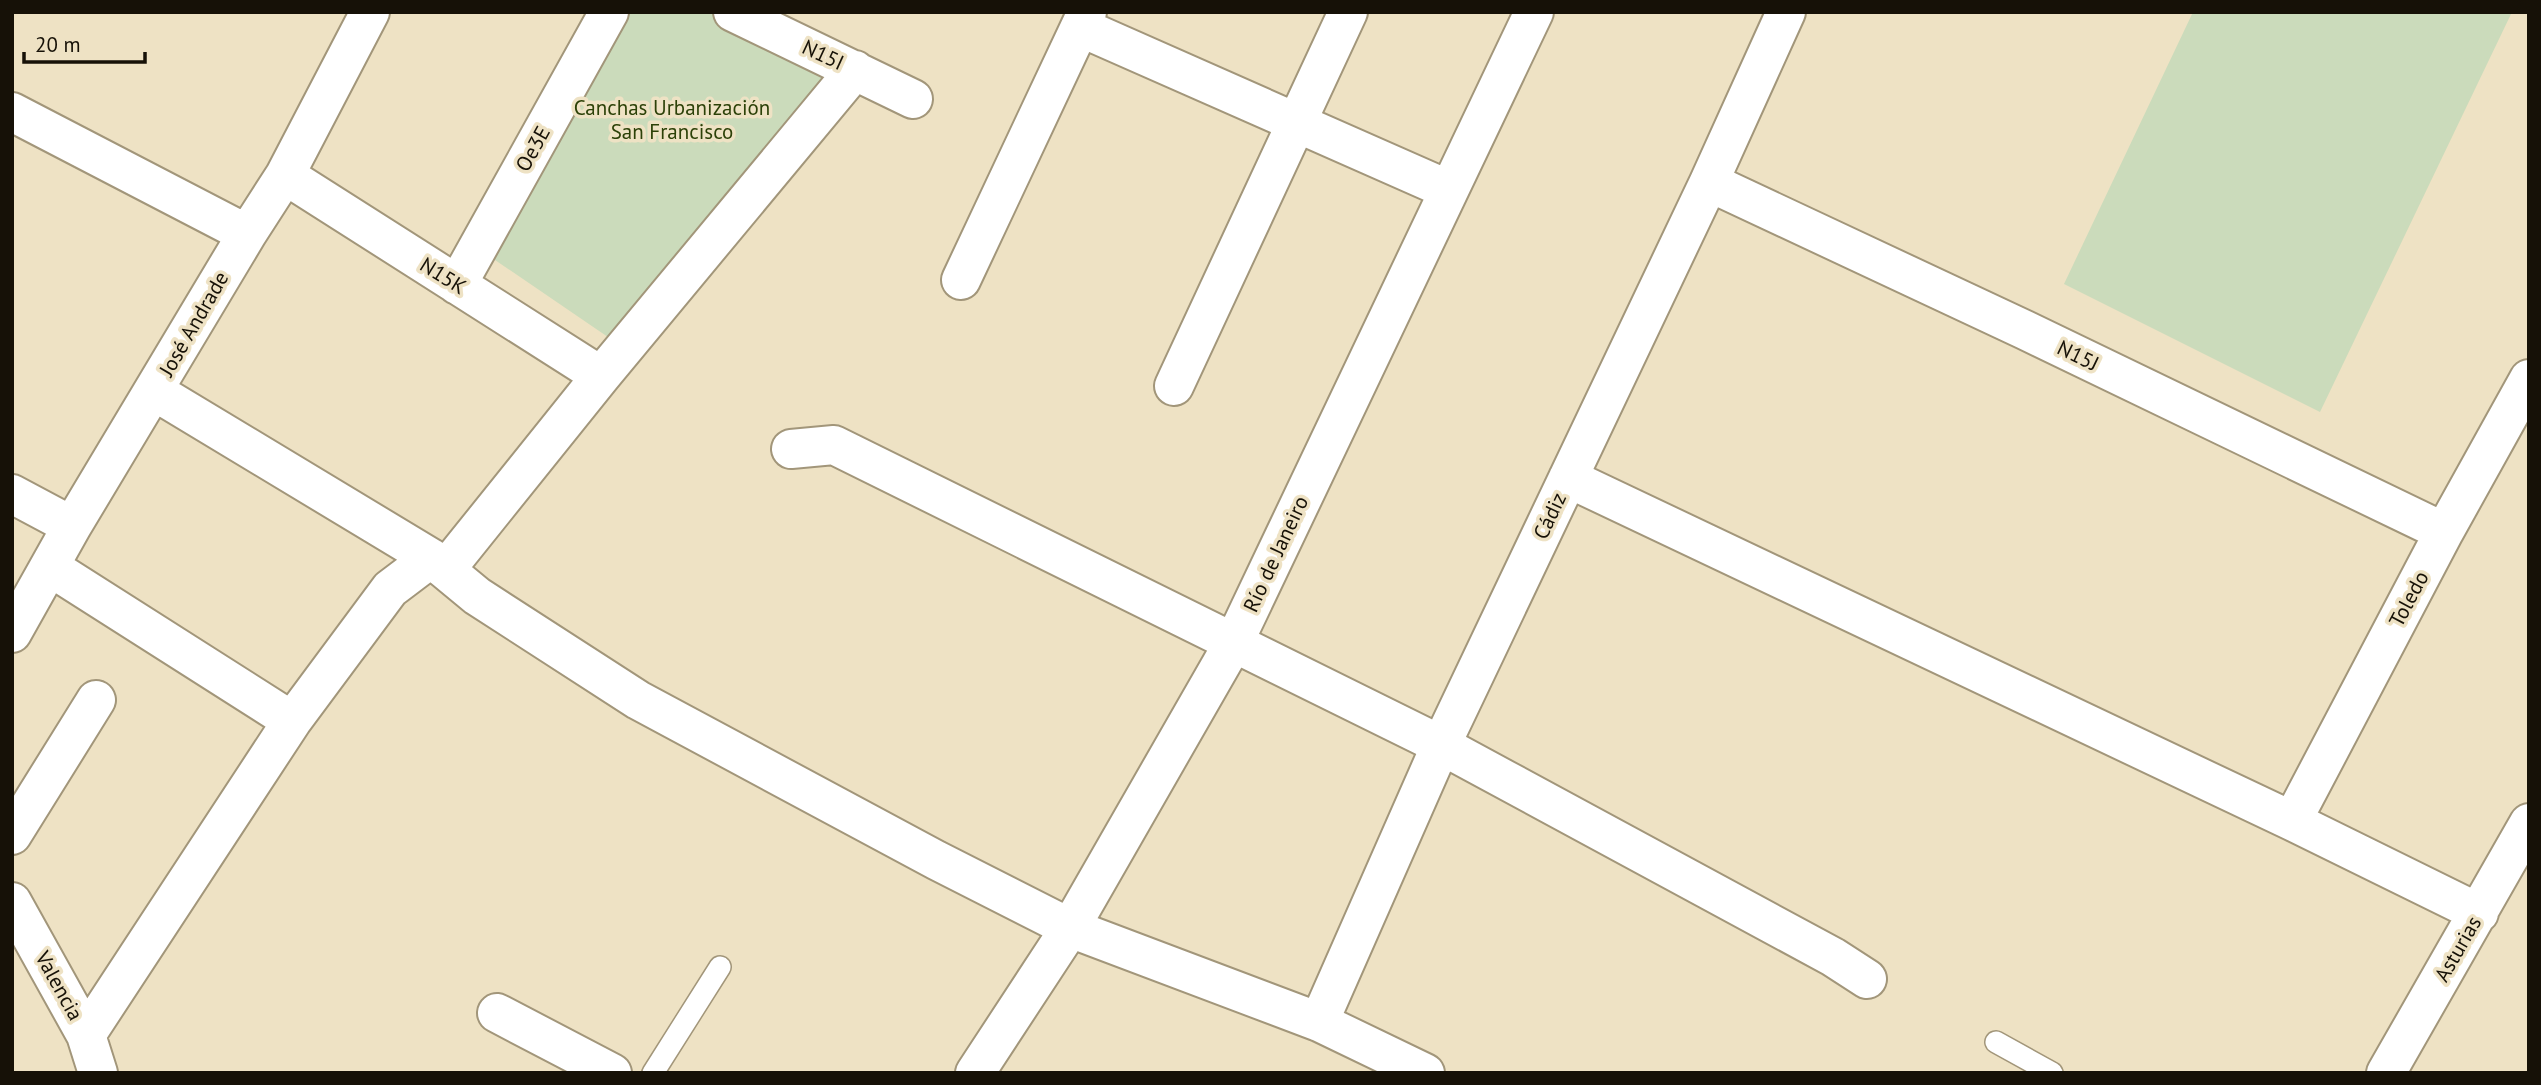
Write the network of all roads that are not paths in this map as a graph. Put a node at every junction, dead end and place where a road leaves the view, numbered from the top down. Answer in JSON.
{"nodes":[{"id":1,"x":370,"y":12,"type":"edge"},
{"id":2,"x":609,"y":12,"type":"edge"},
{"id":3,"x":733,"y":12,"type":"edge"},
{"id":4,"x":1348,"y":12,"type":"edge"},
{"id":5,"x":1534,"y":12,"type":"edge"},
{"id":6,"x":1786,"y":12,"type":"edge"},
{"id":7,"x":1084,"y":20,"type":"edge"},
{"id":8,"x":855,"y":70,"type":"junction"},
{"id":9,"x":913,"y":99,"type":"dead end"},
{"id":10,"x":12,"y":112,"type":"edge"},
{"id":11,"x":1298,"y":123,"type":"junction"},
{"id":12,"x":285,"y":175,"type":"junction"},
{"id":13,"x":1709,"y":182,"type":"junction"},
{"id":14,"x":1449,"y":190,"type":"junction"},
{"id":15,"x":247,"y":234,"type":"junction"},
{"id":16,"x":961,"y":281,"type":"dead end"},
{"id":17,"x":457,"y":285,"type":"junction"},
{"id":18,"x":601,"y":376,"type":"junction"},
{"id":19,"x":2529,"y":379,"type":"edge"},
{"id":20,"x":1174,"y":386,"type":"dead end"},
{"id":21,"x":154,"y":391,"type":"junction"},
{"id":22,"x":791,"y":449,"type":"dead end"},
{"id":23,"x":1568,"y":478,"type":"junction"},
{"id":24,"x":12,"y":494,"type":"edge"},
{"id":25,"x":72,"y":526,"type":"junction"},
{"id":26,"x":2444,"y":532,"type":"junction"},
{"id":27,"x":439,"y":564,"type":"junction"},
{"id":28,"x":50,"y":567,"type":"junction"},
{"id":29,"x":12,"y":633,"type":"edge"},
{"id":30,"x":1234,"y":642,"type":"junction"},
{"id":31,"x":96,"y":700,"type":"dead end"},
{"id":32,"x":292,"y":721,"type":"junction"},
{"id":33,"x":1441,"y":745,"type":"junction"},
{"id":34,"x":2292,"y":821,"type":"junction"},
{"id":35,"x":2529,"y":824,"type":"edge"},
{"id":36,"x":12,"y":835,"type":"edge"},
{"id":37,"x":12,"y":902,"type":"edge"},
{"id":38,"x":2479,"y":913,"type":"junction"},
{"id":39,"x":1070,"y":928,"type":"junction"},
{"id":40,"x":720,"y":967,"type":"dead end"},
{"id":41,"x":1867,"y":979,"type":"dead end"},
{"id":42,"x":497,"y":1013,"type":"dead end"},
{"id":43,"x":1319,"y":1022,"type":"junction"},
{"id":44,"x":86,"y":1035,"type":"junction"},
{"id":45,"x":1996,"y":1042,"type":"dead end"},
{"id":46,"x":98,"y":1073,"type":"edge"},
{"id":47,"x":612,"y":1073,"type":"edge"},
{"id":48,"x":653,"y":1073,"type":"edge"},
{"id":49,"x":975,"y":1073,"type":"edge"},
{"id":50,"x":1424,"y":1073,"type":"edge"},
{"id":51,"x":2052,"y":1073,"type":"edge"},
{"id":52,"x":2386,"y":1073,"type":"edge"}],
"edges":[{"from":1,"to":12,"type":"street","name":"José Andrade"},
{"from":2,"to":17,"type":"street","name":"Oe3E"},
{"from":3,"to":8,"type":"street","name":"N15I"},
{"from":4,"to":11,"type":"street"},
{"from":5,"to":14,"type":"street","name":"Río de Janeiro"},
{"from":6,"to":13,"type":"street","name":"Cádiz"},
{"from":7,"to":11,"type":"street"},
{"from":7,"to":16,"type":"street"},
{"from":8,"to":9,"type":"street","name":"N15I"},
{"from":8,"to":18,"type":"street"},
{"from":10,"to":15,"type":"street"},
{"from":11,"to":14,"type":"street"},
{"from":11,"to":20,"type":"street"},
{"from":12,"to":15,"type":"street","name":"José Andrade"},
{"from":12,"to":17,"type":"street","name":"N15K"},
{"from":13,"to":23,"type":"street","name":"Cádiz"},
{"from":13,"to":26,"type":"street","name":"N15J"},
{"from":14,"to":30,"type":"street","name":"Río de Janeiro"},
{"from":15,"to":21,"type":"street","name":"José Andrade"},
{"from":17,"to":18,"type":"street","name":"N15K"},
{"from":18,"to":27,"type":"street"},
{"from":19,"to":26,"type":"street","name":"Toledo"},
{"from":21,"to":25,"type":"street","name":"José Andrade"},
{"from":21,"to":27,"type":"street"},
{"from":22,"to":30,"type":"street"},
{"from":23,"to":33,"type":"street","name":"Cádiz"},
{"from":23,"to":34,"type":"street"},
{"from":24,"to":25,"type":"street"},
{"from":25,"to":28,"type":"street","name":"José Andrade"},
{"from":26,"to":34,"type":"street","name":"Toledo"},
{"from":27,"to":32,"type":"street"},
{"from":27,"to":39,"type":"street"},
{"from":28,"to":29,"type":"street","name":"José Andrade"},
{"from":28,"to":32,"type":"street"},
{"from":30,"to":33,"type":"street"},
{"from":30,"to":39,"type":"street","name":"Río de Janeiro"},
{"from":31,"to":36,"type":"street"},
{"from":32,"to":44,"type":"street"},
{"from":33,"to":41,"type":"street"},
{"from":33,"to":43,"type":"street","name":"Cádiz"},
{"from":34,"to":38,"type":"street"},
{"from":35,"to":38,"type":"street","name":"Asturias"},
{"from":37,"to":44,"type":"street","name":"Valencia"},
{"from":38,"to":52,"type":"street","name":"Asturias"},
{"from":39,"to":43,"type":"street"},
{"from":39,"to":49,"type":"street","name":"Río de Janeiro"},
{"from":40,"to":48,"type":"lane"},
{"from":42,"to":47,"type":"street"},
{"from":43,"to":50,"type":"street"},
{"from":44,"to":46,"type":"street","name":"Valencia"},
{"from":45,"to":51,"type":"lane"}]}
